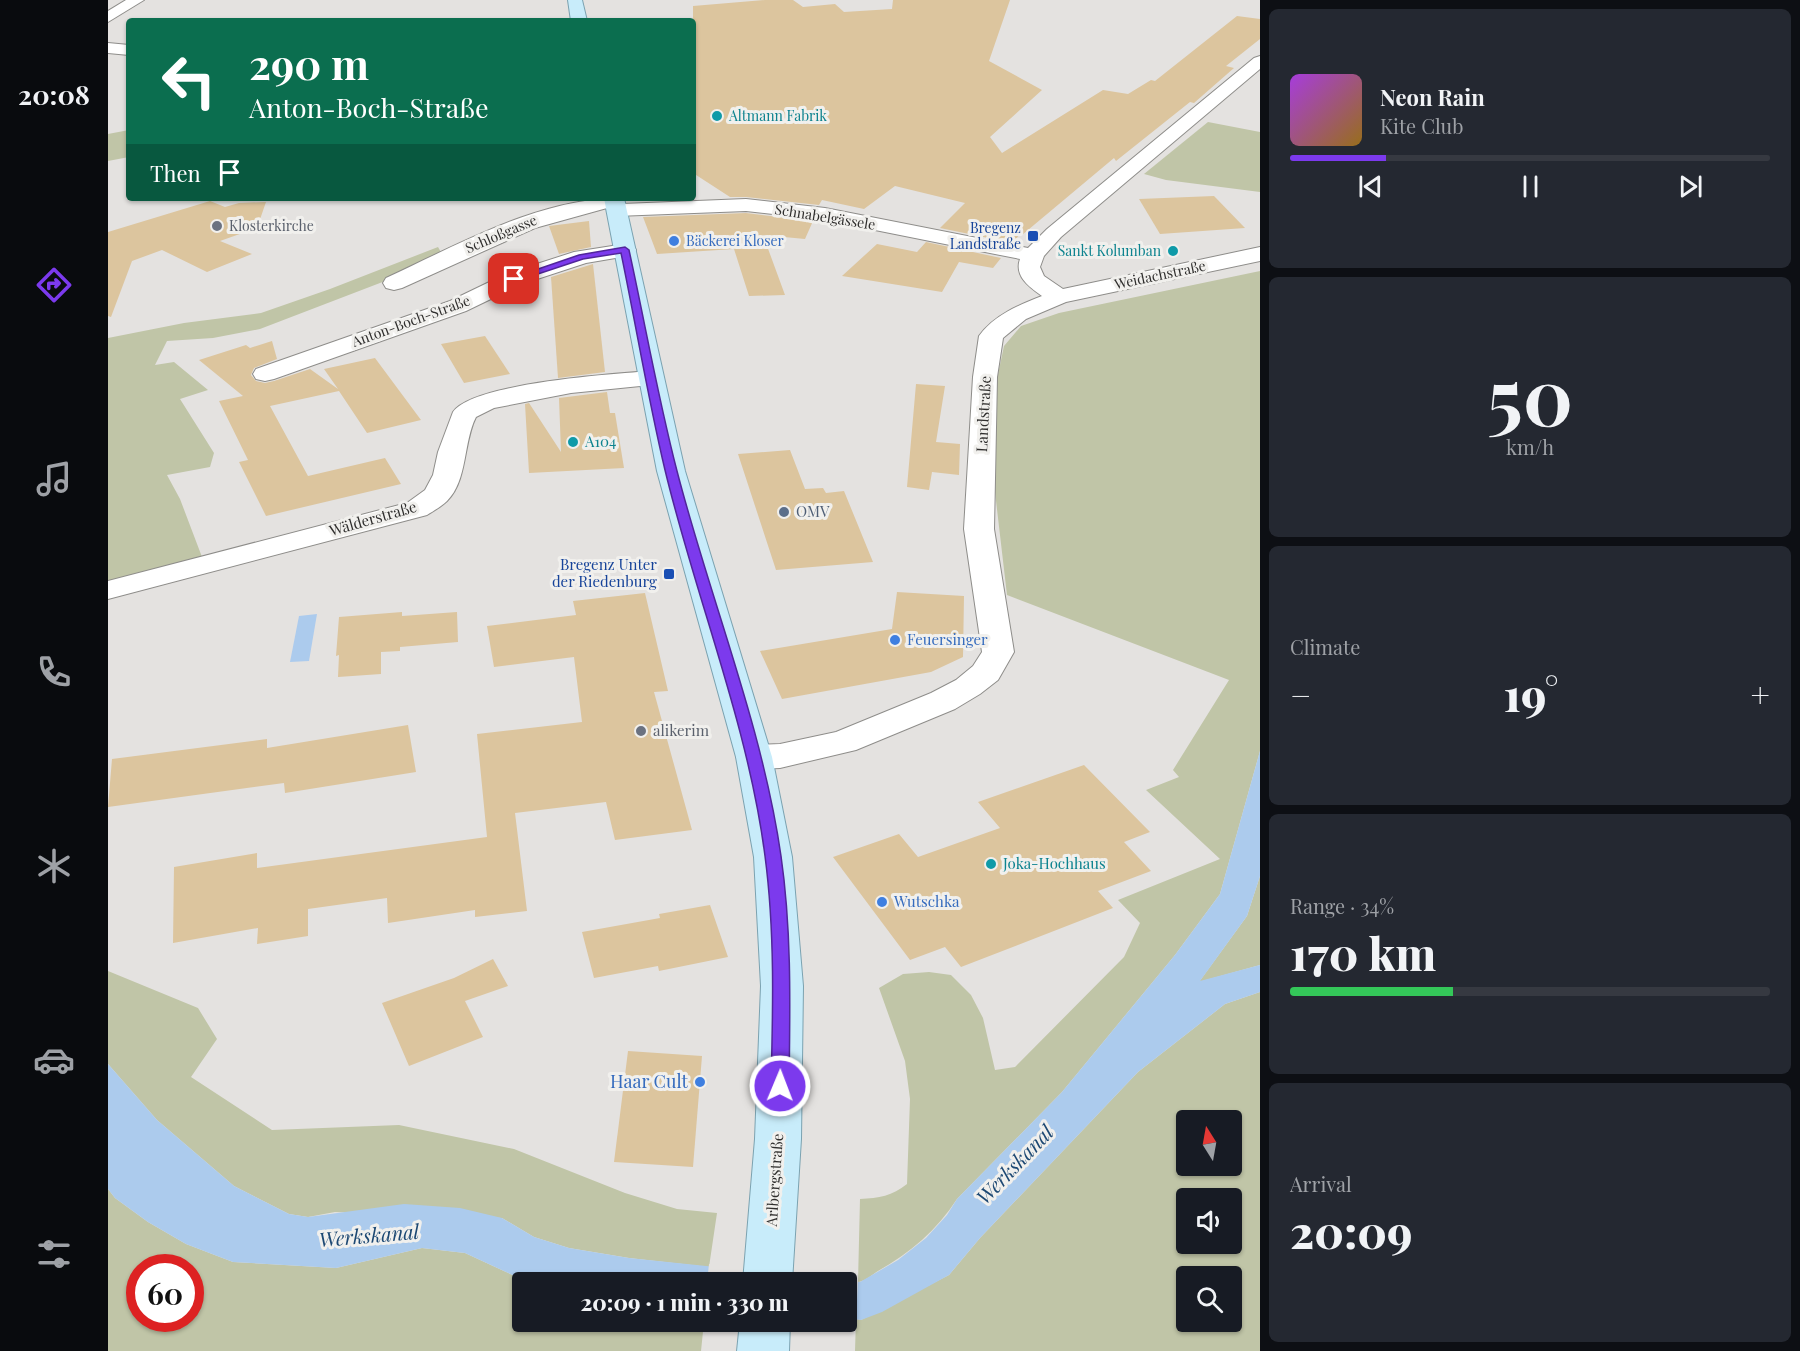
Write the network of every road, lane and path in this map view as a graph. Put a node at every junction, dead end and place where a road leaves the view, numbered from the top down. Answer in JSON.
{"nodes":[{"id":1,"x":137,"y":0,"type":"edge"},
{"id":2,"x":575,"y":0,"type":"edge"},
{"id":3,"x":108,"y":17,"type":"edge"},
{"id":4,"x":578,"y":18,"type":"edge"},
{"id":5,"x":108,"y":48,"type":"edge"},
{"id":6,"x":126,"y":50,"type":"edge"},
{"id":7,"x":1260,"y":61,"type":"edge"},
{"id":8,"x":615,"y":203,"type":"edge"},
{"id":9,"x":625,"y":250,"type":"junction"},
{"id":10,"x":1260,"y":254,"type":"edge"},
{"id":11,"x":1032,"y":255,"type":"junction"},
{"id":12,"x":393,"y":283,"type":"dead end"},
{"id":13,"x":1059,"y":297,"type":"junction"},
{"id":14,"x":265,"y":374,"type":"dead end"},
{"id":15,"x":651,"y":379,"type":"junction"},
{"id":16,"x":108,"y":590,"type":"edge"},
{"id":17,"x":754,"y":757,"type":"junction"},
{"id":18,"x":769,"y":1272,"type":"edge"},
{"id":19,"x":764,"y":1332,"type":"edge"},
{"id":20,"x":763,"y":1351,"type":"edge"}],
"edges":[{"from":1,"to":3,"type":"street"},
{"from":2,"to":4,"type":"main road"},
{"from":5,"to":6,"type":"street"},
{"from":7,"to":11,"type":"street"},
{"from":8,"to":9,"type":"main road","name":"Arlbergstraße"},
{"from":8,"to":11,"type":"street","name":"Schnabelgässele"},
{"from":8,"to":12,"type":"street","name":"Schloßgasse"},
{"from":9,"to":14,"type":"street","name":"Anton-Boch-Straße"},
{"from":9,"to":15,"type":"main road","name":"Arlbergstraße"},
{"from":10,"to":13,"type":"street","name":"Weidachstraße"},
{"from":11,"to":13,"type":"street"},
{"from":13,"to":17,"type":"street","name":"Landstraße"},
{"from":15,"to":16,"type":"street","name":"Wälderstraße"},
{"from":15,"to":17,"type":"main road","name":"Arlbergstraße"},
{"from":17,"to":18,"type":"main road","name":"Arlbergstraße"},
{"from":19,"to":20,"type":"main road"}]}
